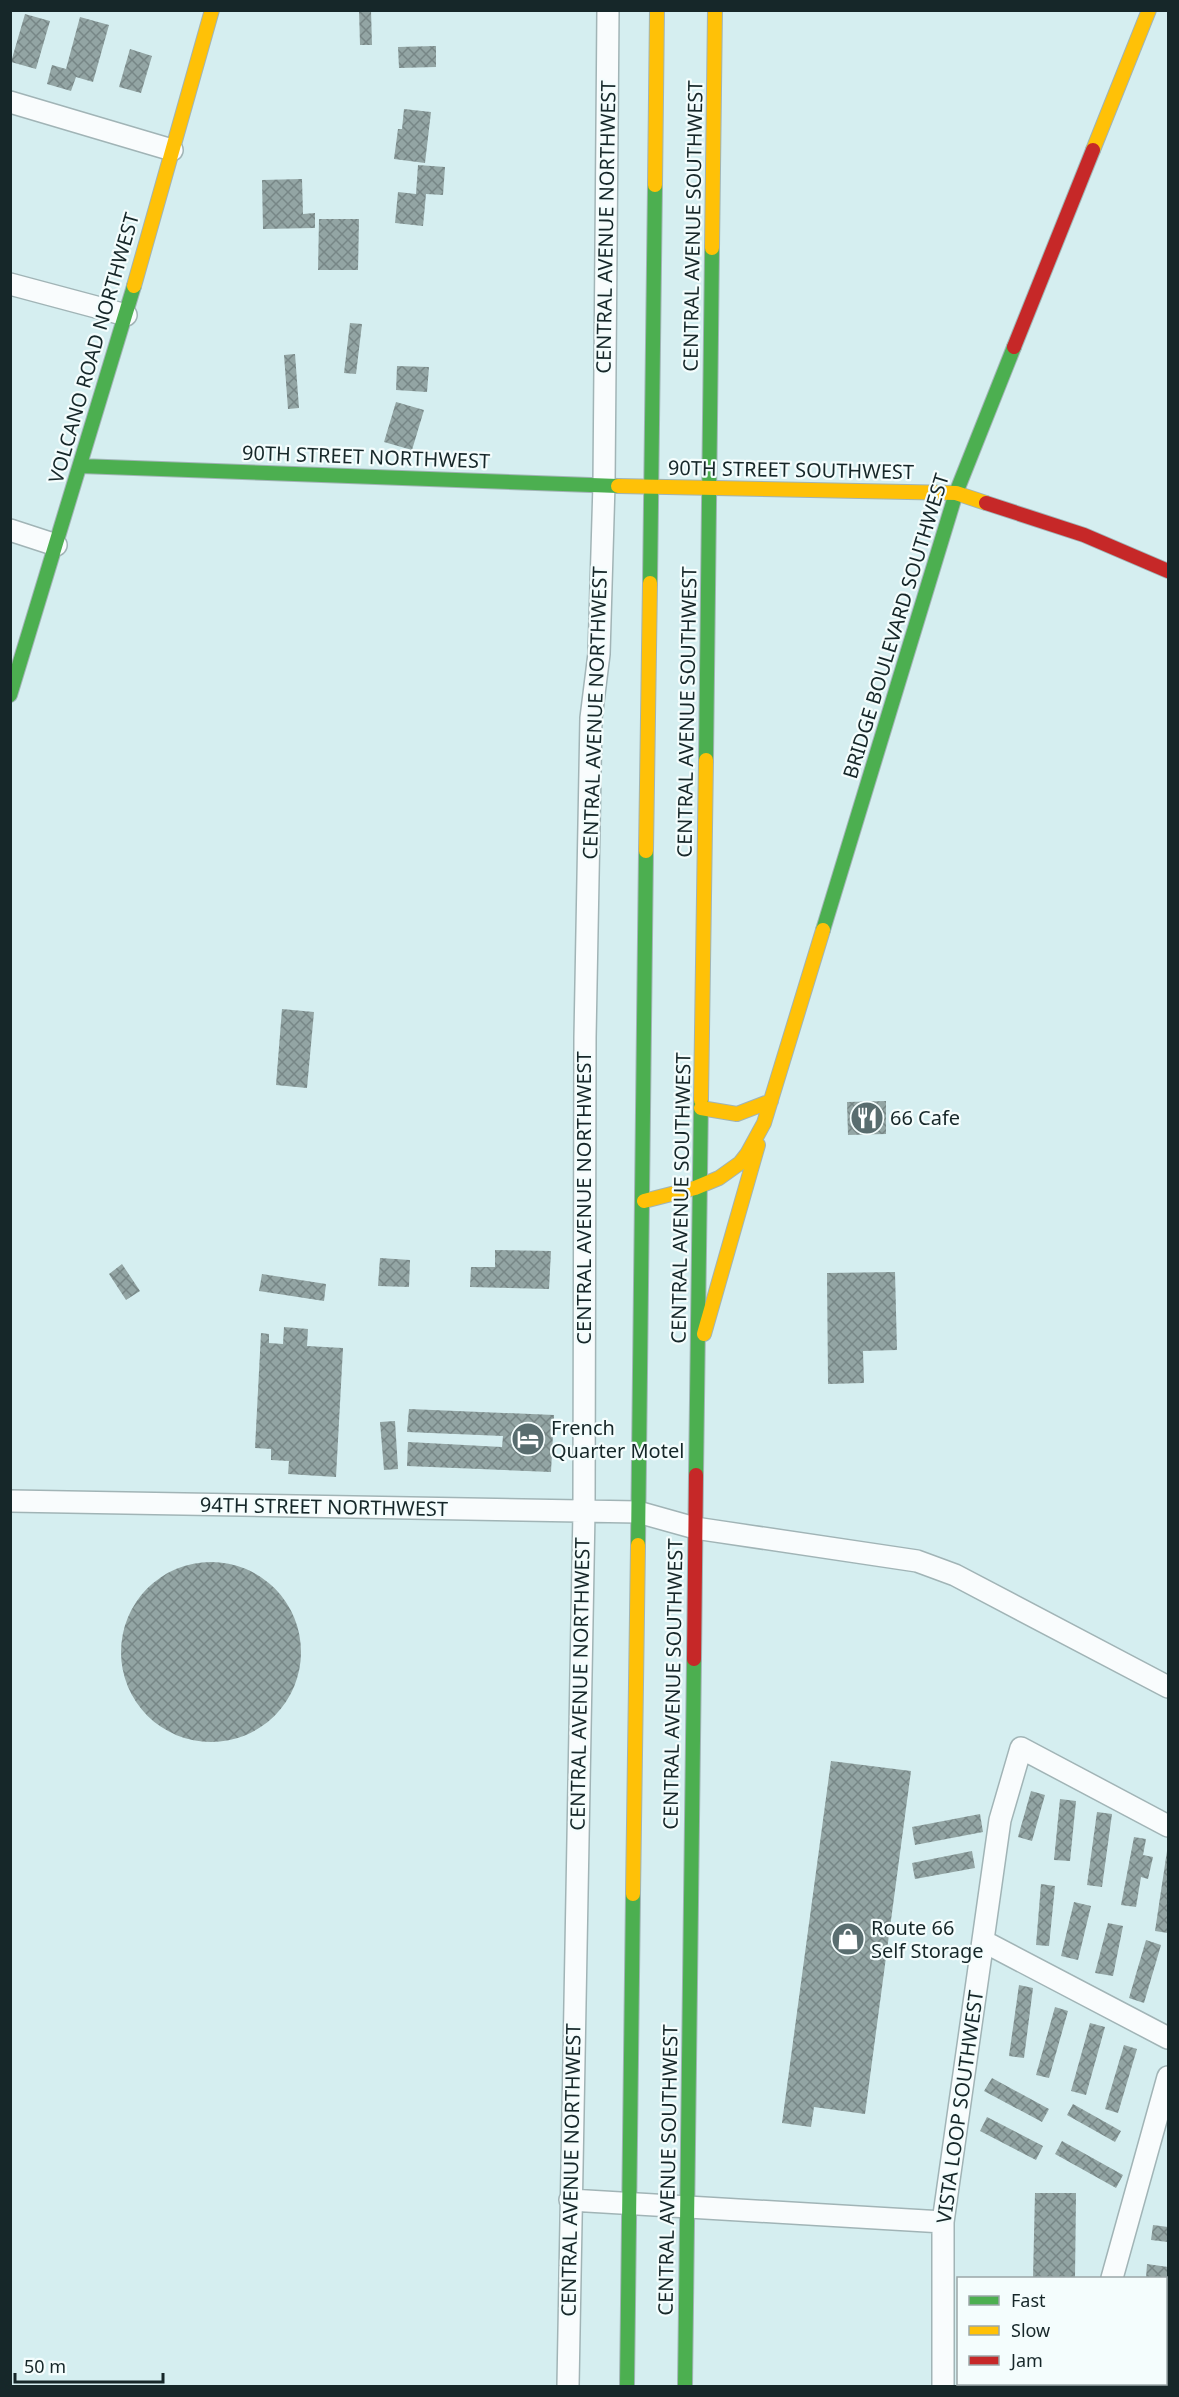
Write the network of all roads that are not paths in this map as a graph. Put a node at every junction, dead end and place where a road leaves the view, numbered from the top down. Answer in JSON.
{"nodes":[{"id":1,"x":212,"y":10,"type":"edge"},
{"id":2,"x":608,"y":10,"type":"edge"},
{"id":3,"x":657,"y":10,"type":"edge"},
{"id":4,"x":715,"y":10,"type":"edge"},
{"id":5,"x":1149,"y":10,"type":"edge"},
{"id":6,"x":10,"y":102,"type":"edge"},
{"id":7,"x":172,"y":150,"type":"junction"},
{"id":8,"x":10,"y":284,"type":"edge"},
{"id":9,"x":126,"y":315,"type":"junction"},
{"id":10,"x":80,"y":466,"type":"junction"},
{"id":11,"x":604,"y":484,"type":"junction"},
{"id":12,"x":650,"y":487,"type":"junction"},
{"id":13,"x":710,"y":489,"type":"junction"},
{"id":14,"x":956,"y":493,"type":"junction"},
{"id":15,"x":10,"y":530,"type":"edge"},
{"id":16,"x":56,"y":545,"type":"junction"},
{"id":17,"x":1168,"y":571,"type":"edge"},
{"id":18,"x":10,"y":695,"type":"edge"},
{"id":19,"x":771,"y":1101,"type":"junction"},
{"id":20,"x":701,"y":1108,"type":"junction"},
{"id":21,"x":765,"y":1123,"type":"junction"},
{"id":22,"x":700,"y":1186,"type":"junction"},
{"id":23,"x":644,"y":1201,"type":"junction"},
{"id":24,"x":698,"y":1353,"type":"junction"},
{"id":25,"x":10,"y":1501,"type":"edge"},
{"id":26,"x":584,"y":1511,"type":"junction"},
{"id":27,"x":638,"y":1512,"type":"junction"},
{"id":28,"x":695,"y":1528,"type":"junction"},
{"id":29,"x":1168,"y":1687,"type":"edge"},
{"id":30,"x":1168,"y":1826,"type":"edge"},
{"id":31,"x":983,"y":1941,"type":"junction"},
{"id":32,"x":1168,"y":2038,"type":"edge"},
{"id":33,"x":1168,"y":2077,"type":"edge"},
{"id":34,"x":570,"y":2199,"type":"junction"},
{"id":35,"x":629,"y":2201,"type":"junction"},
{"id":36,"x":687,"y":2205,"type":"junction"},
{"id":37,"x":943,"y":2222,"type":"junction"},
{"id":38,"x":1112,"y":2277,"type":"edge"},
{"id":39,"x":951,"y":2358,"type":"edge"},
{"id":40,"x":568,"y":2386,"type":"edge"},
{"id":41,"x":627,"y":2386,"type":"edge"},
{"id":42,"x":685,"y":2386,"type":"edge"},
{"id":43,"x":943,"y":2386,"type":"edge"}],
"edges":[{"from":1,"to":7,"type":"main road","name":"VOLCANO ROAD NORTHWEST"},
{"from":2,"to":11,"type":"street","name":"CENTRAL AVENUE NORTHWEST"},
{"from":3,"to":12,"type":"main road"},
{"from":4,"to":13,"type":"main road","name":"CENTRAL AVENUE SOUTHWEST"},
{"from":5,"to":14,"type":"main road","name":"BRIDGE BOULEVARD SOUTHWEST"},
{"from":6,"to":7,"type":"street"},
{"from":7,"to":9,"type":"main road","name":"VOLCANO ROAD NORTHWEST"},
{"from":8,"to":9,"type":"street"},
{"from":9,"to":10,"type":"main road","name":"VOLCANO ROAD NORTHWEST"},
{"from":10,"to":11,"type":"main road","name":"90TH STREET NORTHWEST"},
{"from":10,"to":16,"type":"main road","name":"VOLCANO ROAD NORTHWEST"},
{"from":11,"to":12,"type":"main road","name":"90TH STREET NORTHWEST"},
{"from":11,"to":26,"type":"street","name":"CENTRAL AVENUE NORTHWEST"},
{"from":12,"to":13,"type":"main road","name":"90TH STREET SOUTHWEST"},
{"from":12,"to":23,"type":"main road"},
{"from":13,"to":14,"type":"main road","name":"90TH STREET SOUTHWEST"},
{"from":13,"to":20,"type":"main road","name":"CENTRAL AVENUE SOUTHWEST"},
{"from":14,"to":17,"type":"main road","name":"90TH STREET SOUTHWEST"},
{"from":14,"to":19,"type":"main road","name":"BRIDGE BOULEVARD SOUTHWEST"},
{"from":15,"to":16,"type":"street"},
{"from":16,"to":18,"type":"main road","name":"VOLCANO ROAD NORTHWEST"},
{"from":19,"to":20,"type":"main road"},
{"from":19,"to":21,"type":"main road","name":"BRIDGE BOULEVARD SOUTHWEST"},
{"from":20,"to":22,"type":"main road","name":"CENTRAL AVENUE SOUTHWEST"},
{"from":21,"to":22,"type":"main road","name":"BRIDGE BOULEVARD SOUTHWEST"},
{"from":21,"to":24,"type":"main road"},
{"from":22,"to":23,"type":"main road","name":"BRIDGE BOULEVARD SOUTHWEST"},
{"from":22,"to":24,"type":"main road","name":"CENTRAL AVENUE SOUTHWEST"},
{"from":23,"to":27,"type":"main road"},
{"from":24,"to":28,"type":"main road","name":"CENTRAL AVENUE SOUTHWEST"},
{"from":25,"to":26,"type":"street","name":"94TH STREET NORTHWEST"},
{"from":26,"to":27,"type":"street","name":"94TH STREET NORTHWEST"},
{"from":26,"to":34,"type":"street","name":"CENTRAL AVENUE NORTHWEST"},
{"from":27,"to":28,"type":"street","name":"94TH STREET NORTHWEST"},
{"from":27,"to":35,"type":"main road"},
{"from":28,"to":29,"type":"street","name":"94TH STREET NORTHWEST"},
{"from":28,"to":36,"type":"main road","name":"CENTRAL AVENUE SOUTHWEST"},
{"from":30,"to":31,"type":"street","name":"VISTA LOOP SOUTHWEST"},
{"from":31,"to":32,"type":"street"},
{"from":31,"to":37,"type":"street","name":"VISTA LOOP SOUTHWEST"},
{"from":33,"to":38,"type":"street"},
{"from":34,"to":35,"type":"street"},
{"from":34,"to":40,"type":"street","name":"CENTRAL AVENUE NORTHWEST"},
{"from":35,"to":36,"type":"street"},
{"from":35,"to":41,"type":"main road"},
{"from":36,"to":37,"type":"street"},
{"from":36,"to":42,"type":"main road","name":"CENTRAL AVENUE SOUTHWEST"},
{"from":37,"to":39,"type":"street","name":"VISTA LOOP SOUTHWEST"},
{"from":39,"to":43,"type":"street","name":"VISTA LOOP SOUTHWEST"}]}
